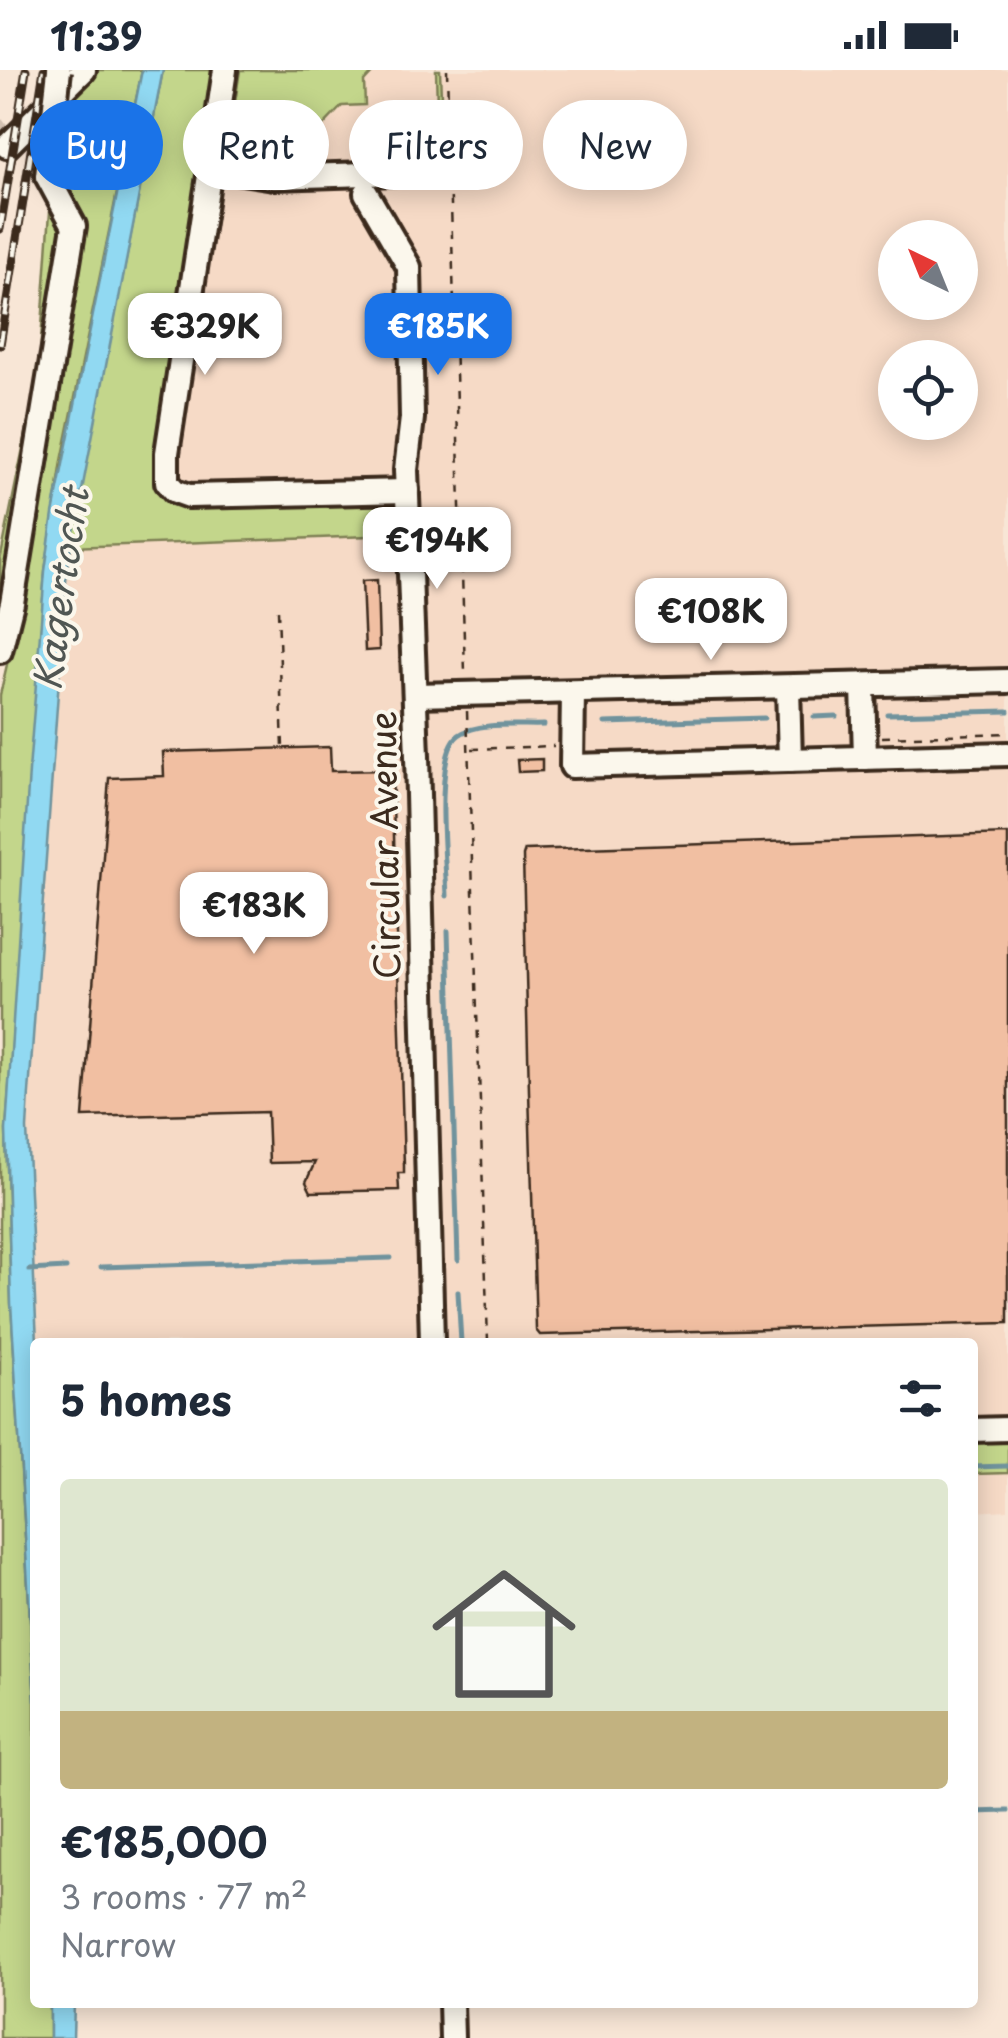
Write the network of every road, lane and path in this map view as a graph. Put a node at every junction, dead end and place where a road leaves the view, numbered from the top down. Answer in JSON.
{"nodes":[{"id":1,"x":59,"y":70,"type":"edge"},
{"id":2,"x":68,"y":70,"type":"edge"},
{"id":3,"x":84,"y":70,"type":"edge"},
{"id":4,"x":225,"y":70,"type":"edge"},
{"id":5,"x":447,"y":70,"type":"edge"},
{"id":6,"x":220,"y":100,"type":"edge"},
{"id":7,"x":206,"y":190,"type":"edge"},
{"id":8,"x":366,"y":193,"type":"dead end"},
{"id":9,"x":407,"y":491,"type":"junction"},
{"id":10,"x":278,"y":610,"type":"dead end"},
{"id":11,"x":0,"y":651,"type":"edge"},
{"id":12,"x":1008,"y":680,"type":"edge"},
{"id":13,"x":863,"y":685,"type":"junction"},
{"id":14,"x":788,"y":687,"type":"junction"},
{"id":15,"x":573,"y":693,"type":"junction"},
{"id":16,"x":415,"y":695,"type":"junction"},
{"id":17,"x":467,"y":704,"type":"junction"},
{"id":18,"x":283,"y":748,"type":"dead end"},
{"id":19,"x":1008,"y":754,"type":"edge"},
{"id":20,"x":865,"y":758,"type":"junction"},
{"id":21,"x":790,"y":760,"type":"junction"},
{"id":22,"x":432,"y":1338,"type":"edge"},
{"id":23,"x":488,"y":1338,"type":"edge"},
{"id":24,"x":1008,"y":1428,"type":"edge"},
{"id":25,"x":978,"y":1430,"type":"edge"},
{"id":26,"x":451,"y":2008,"type":"edge"},
{"id":27,"x":452,"y":2038,"type":"edge"}],
"edges":[{"from":1,"to":11,"type":"street","bridge":true},
{"from":2,"to":3,"type":"street"},
{"from":4,"to":6,"type":"street"},
{"from":5,"to":17,"type":"path"},
{"from":7,"to":9,"type":"street"},
{"from":8,"to":9,"type":"street"},
{"from":9,"to":16,"type":"street"},
{"from":10,"to":18,"type":"path"},
{"from":12,"to":13,"type":"street","name":"Circular Avenue"},
{"from":13,"to":14,"type":"street","name":"Circular Avenue"},
{"from":13,"to":20,"type":"street"},
{"from":14,"to":15,"type":"street","name":"Circular Avenue"},
{"from":14,"to":21,"type":"street"},
{"from":15,"to":17,"type":"street","name":"Circular Avenue"},
{"from":15,"to":21,"type":"street"},
{"from":16,"to":17,"type":"street","name":"Circular Avenue"},
{"from":16,"to":22,"type":"street","name":"Circular Avenue"},
{"from":17,"to":23,"type":"path"},
{"from":19,"to":20,"type":"street"},
{"from":20,"to":21,"type":"street"},
{"from":24,"to":25,"type":"street"},
{"from":26,"to":27,"type":"street"}]}
